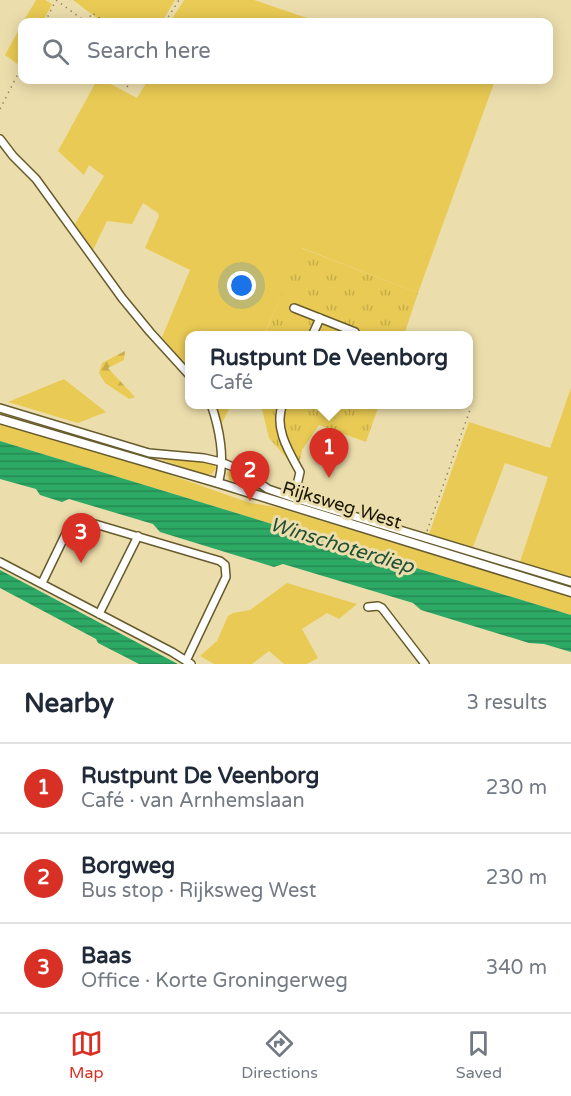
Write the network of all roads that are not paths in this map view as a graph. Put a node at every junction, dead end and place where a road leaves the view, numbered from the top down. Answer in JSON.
{"nodes":[{"id":1,"x":0,"y":139,"type":"edge"},
{"id":2,"x":294,"y":308,"type":"dead end"},
{"id":3,"x":320,"y":318,"type":"junction"},
{"id":4,"x":314,"y":331,"type":"edge"},
{"id":5,"x":353,"y":331,"type":"edge"},
{"id":6,"x":185,"y":371,"type":"edge"},
{"id":7,"x":0,"y":408,"type":"edge"},
{"id":8,"x":212,"y":409,"type":"edge"},
{"id":9,"x":281,"y":409,"type":"edge"},
{"id":10,"x":0,"y":419,"type":"edge"},
{"id":11,"x":221,"y":462,"type":"junction"},
{"id":12,"x":218,"y":483,"type":"junction"},
{"id":13,"x":294,"y":498,"type":"junction"},
{"id":14,"x":138,"y":536,"type":"junction"},
{"id":15,"x":0,"y":562,"type":"edge"},
{"id":16,"x":571,"y":582,"type":"edge"},
{"id":17,"x":42,"y":584,"type":"junction"},
{"id":18,"x":571,"y":592,"type":"edge"},
{"id":19,"x":368,"y":607,"type":"dead end"},
{"id":20,"x":99,"y":614,"type":"junction"},
{"id":21,"x":189,"y":663,"type":"edge"},
{"id":22,"x":424,"y":664,"type":"edge"}],
"edges":[{"from":1,"to":6,"type":"street"},
{"from":2,"to":3,"type":"street"},
{"from":3,"to":4,"type":"street"},
{"from":3,"to":5,"type":"street"},
{"from":7,"to":11,"type":"street"},
{"from":8,"to":11,"type":"street"},
{"from":9,"to":13,"type":"street"},
{"from":10,"to":12,"type":"main road","name":"Rijksweg West"},
{"from":11,"to":12,"type":"street"},
{"from":11,"to":13,"type":"street"},
{"from":12,"to":18,"type":"main road","name":"Rijksweg West"},
{"from":13,"to":16,"type":"street"},
{"from":14,"to":17,"type":"street"},
{"from":14,"to":20,"type":"street"},
{"from":14,"to":21,"type":"street"},
{"from":15,"to":17,"type":"street"},
{"from":17,"to":20,"type":"street"},
{"from":19,"to":22,"type":"street"},
{"from":20,"to":21,"type":"street"}]}
